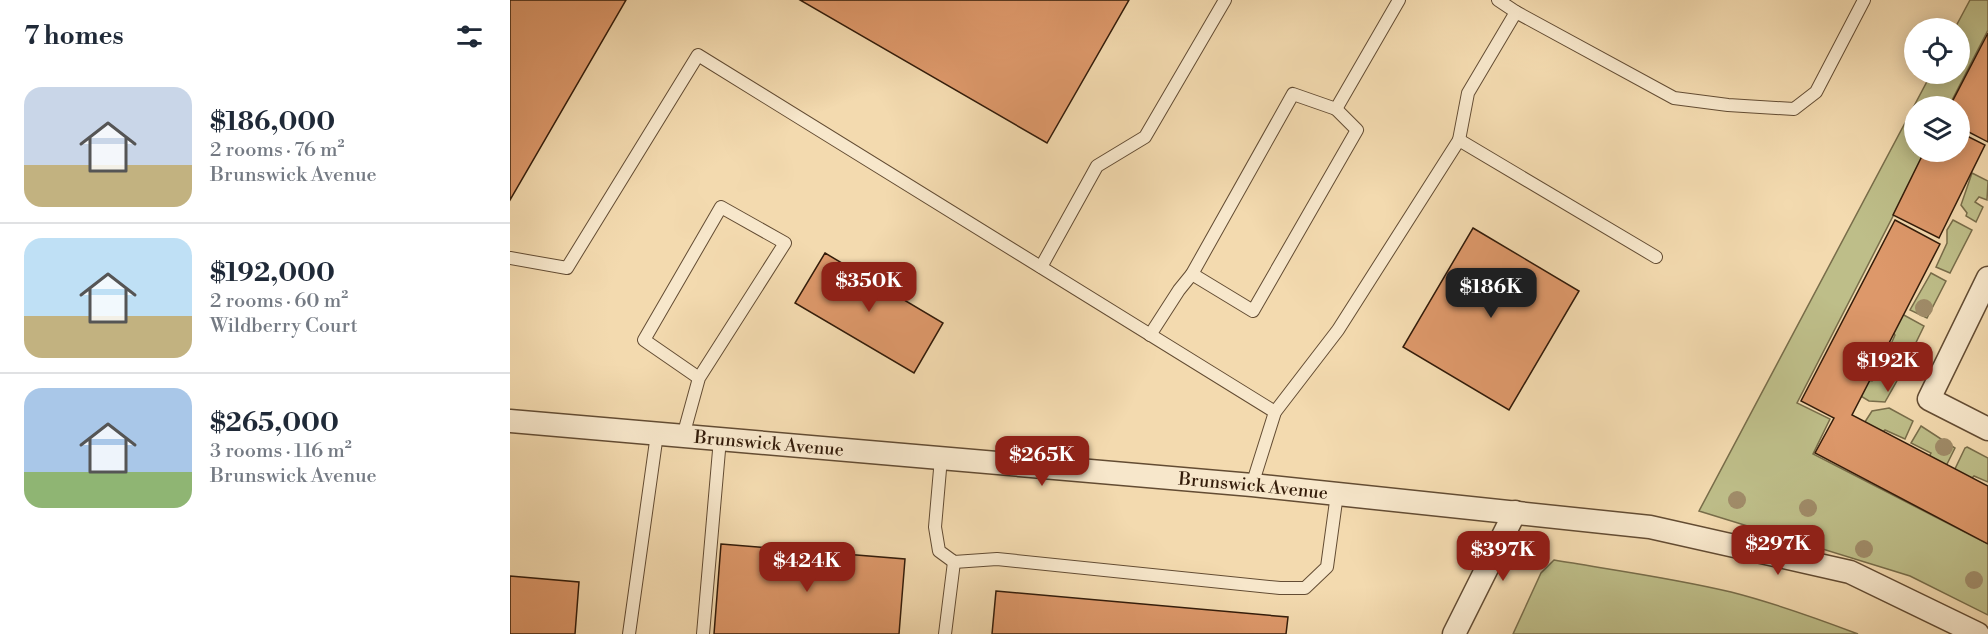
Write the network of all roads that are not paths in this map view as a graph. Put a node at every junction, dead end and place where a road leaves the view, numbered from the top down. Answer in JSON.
{"nodes":[{"id":1,"x":1225,"y":0,"type":"edge"},
{"id":2,"x":1399,"y":0,"type":"edge"},
{"id":3,"x":1498,"y":0,"type":"edge"},
{"id":4,"x":1863,"y":0,"type":"edge"},
{"id":5,"x":1516,"y":12,"type":"junction"},
{"id":6,"x":1336,"y":110,"type":"junction"},
{"id":7,"x":1459,"y":140,"type":"junction"},
{"id":8,"x":1656,"y":257,"type":"dead end"},
{"id":9,"x":510,"y":258,"type":"edge"},
{"id":10,"x":1041,"y":267,"type":"junction"},
{"id":11,"x":1192,"y":274,"type":"junction"},
{"id":12,"x":1988,"y":278,"type":"edge"},
{"id":13,"x":1150,"y":335,"type":"junction"},
{"id":14,"x":699,"y":378,"type":"junction"},
{"id":15,"x":1275,"y":412,"type":"junction"},
{"id":16,"x":510,"y":421,"type":"edge"},
{"id":17,"x":1988,"y":429,"type":"edge"},
{"id":18,"x":657,"y":434,"type":"junction"},
{"id":19,"x":683,"y":436,"type":"junction"},
{"id":20,"x":720,"y":439,"type":"junction"},
{"id":21,"x":941,"y":458,"type":"junction"},
{"id":22,"x":1252,"y":485,"type":"junction"},
{"id":23,"x":1337,"y":494,"type":"junction"},
{"id":24,"x":1515,"y":512,"type":"junction"},
{"id":25,"x":954,"y":562,"type":"junction"},
{"id":26,"x":629,"y":634,"type":"edge"},
{"id":27,"x":703,"y":634,"type":"edge"},
{"id":28,"x":945,"y":634,"type":"edge"},
{"id":29,"x":1454,"y":634,"type":"edge"},
{"id":30,"x":1976,"y":634,"type":"edge"}],
"edges":[{"from":1,"to":10,"type":"lane"},
{"from":2,"to":6,"type":"lane"},
{"from":3,"to":5,"type":"lane"},
{"from":4,"to":5,"type":"lane"},
{"from":5,"to":7,"type":"lane"},
{"from":6,"to":11,"type":"lane"},
{"from":6,"to":11,"type":"lane"},
{"from":7,"to":8,"type":"lane"},
{"from":7,"to":15,"type":"lane"},
{"from":9,"to":10,"type":"lane"},
{"from":10,"to":13,"type":"lane"},
{"from":11,"to":13,"type":"lane"},
{"from":12,"to":17,"type":"street"},
{"from":13,"to":15,"type":"lane"},
{"from":14,"to":14,"type":"lane"},
{"from":14,"to":19,"type":"lane"},
{"from":15,"to":22,"type":"lane"},
{"from":16,"to":18,"type":"street","name":"Brunswick Avenue"},
{"from":18,"to":19,"type":"street","name":"Brunswick Avenue"},
{"from":18,"to":26,"type":"lane"},
{"from":19,"to":20,"type":"street","name":"Brunswick Avenue"},
{"from":20,"to":21,"type":"street","name":"Brunswick Avenue"},
{"from":20,"to":27,"type":"lane"},
{"from":21,"to":22,"type":"street","name":"Brunswick Avenue"},
{"from":21,"to":25,"type":"lane"},
{"from":22,"to":23,"type":"street","name":"Brunswick Avenue"},
{"from":23,"to":24,"type":"street","name":"Brunswick Avenue"},
{"from":23,"to":25,"type":"lane"},
{"from":24,"to":29,"type":"street"},
{"from":24,"to":30,"type":"street","name":"Brunswick Avenue"},
{"from":25,"to":28,"type":"lane"}]}
